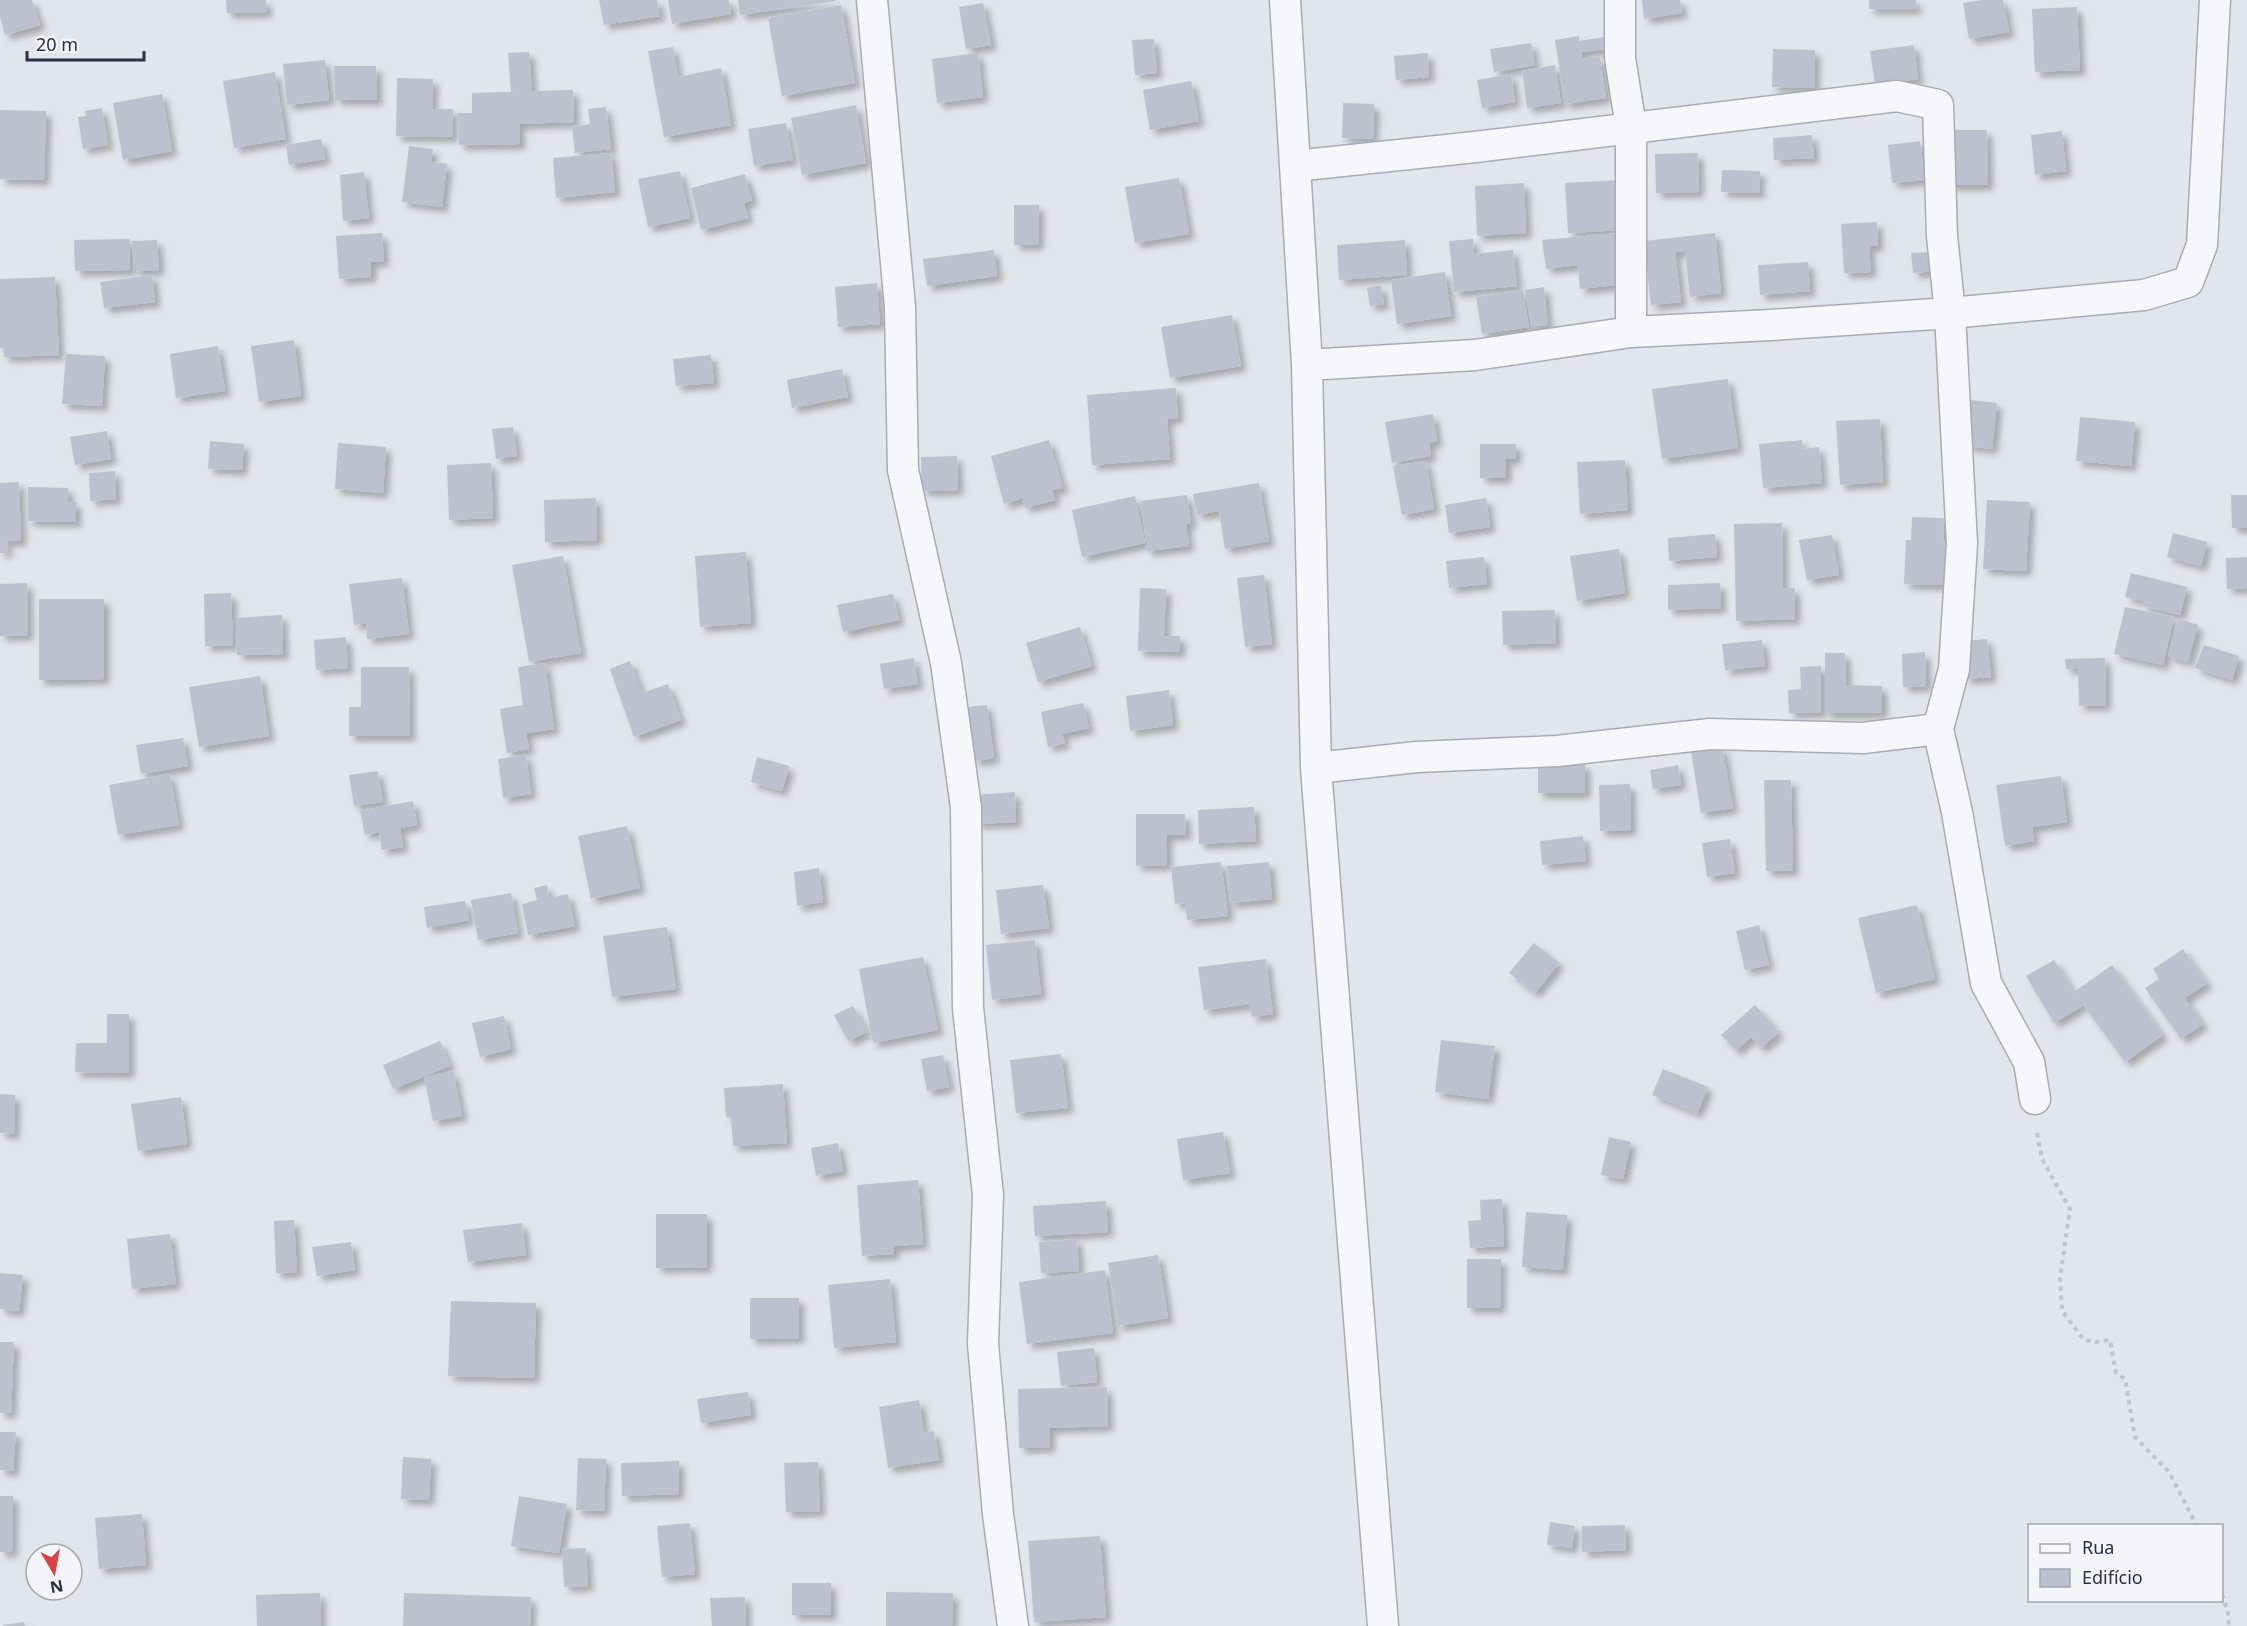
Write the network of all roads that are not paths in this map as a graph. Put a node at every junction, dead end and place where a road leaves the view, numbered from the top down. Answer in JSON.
{"nodes":[{"id":1,"x":872,"y":0,"type":"edge"},
{"id":2,"x":1285,"y":0,"type":"edge"},
{"id":3,"x":1620,"y":0,"type":"edge"},
{"id":4,"x":2215,"y":0,"type":"edge"},
{"id":5,"x":1631,"y":127,"type":"junction"},
{"id":6,"x":1295,"y":166,"type":"junction"},
{"id":7,"x":1950,"y":313,"type":"junction"},
{"id":8,"x":1631,"y":332,"type":"junction"},
{"id":9,"x":1307,"y":364,"type":"junction"},
{"id":10,"x":1938,"y":729,"type":"junction"},
{"id":11,"x":1316,"y":768,"type":"junction"},
{"id":12,"x":2035,"y":1099,"type":"road end"},
{"id":13,"x":1013,"y":1626,"type":"edge"},
{"id":14,"x":1383,"y":1626,"type":"edge"}],
"edges":[{"from":1,"to":13,"type":"street"},
{"from":2,"to":6,"type":"street"},
{"from":3,"to":5,"type":"street"},
{"from":4,"to":7,"type":"street"},
{"from":5,"to":6,"type":"street"},
{"from":5,"to":7,"type":"street"},
{"from":5,"to":8,"type":"street"},
{"from":6,"to":9,"type":"street"},
{"from":7,"to":8,"type":"street"},
{"from":7,"to":10,"type":"street"},
{"from":8,"to":9,"type":"street"},
{"from":9,"to":11,"type":"street"},
{"from":10,"to":11,"type":"street"},
{"from":10,"to":12,"type":"street"},
{"from":11,"to":14,"type":"street"}]}
